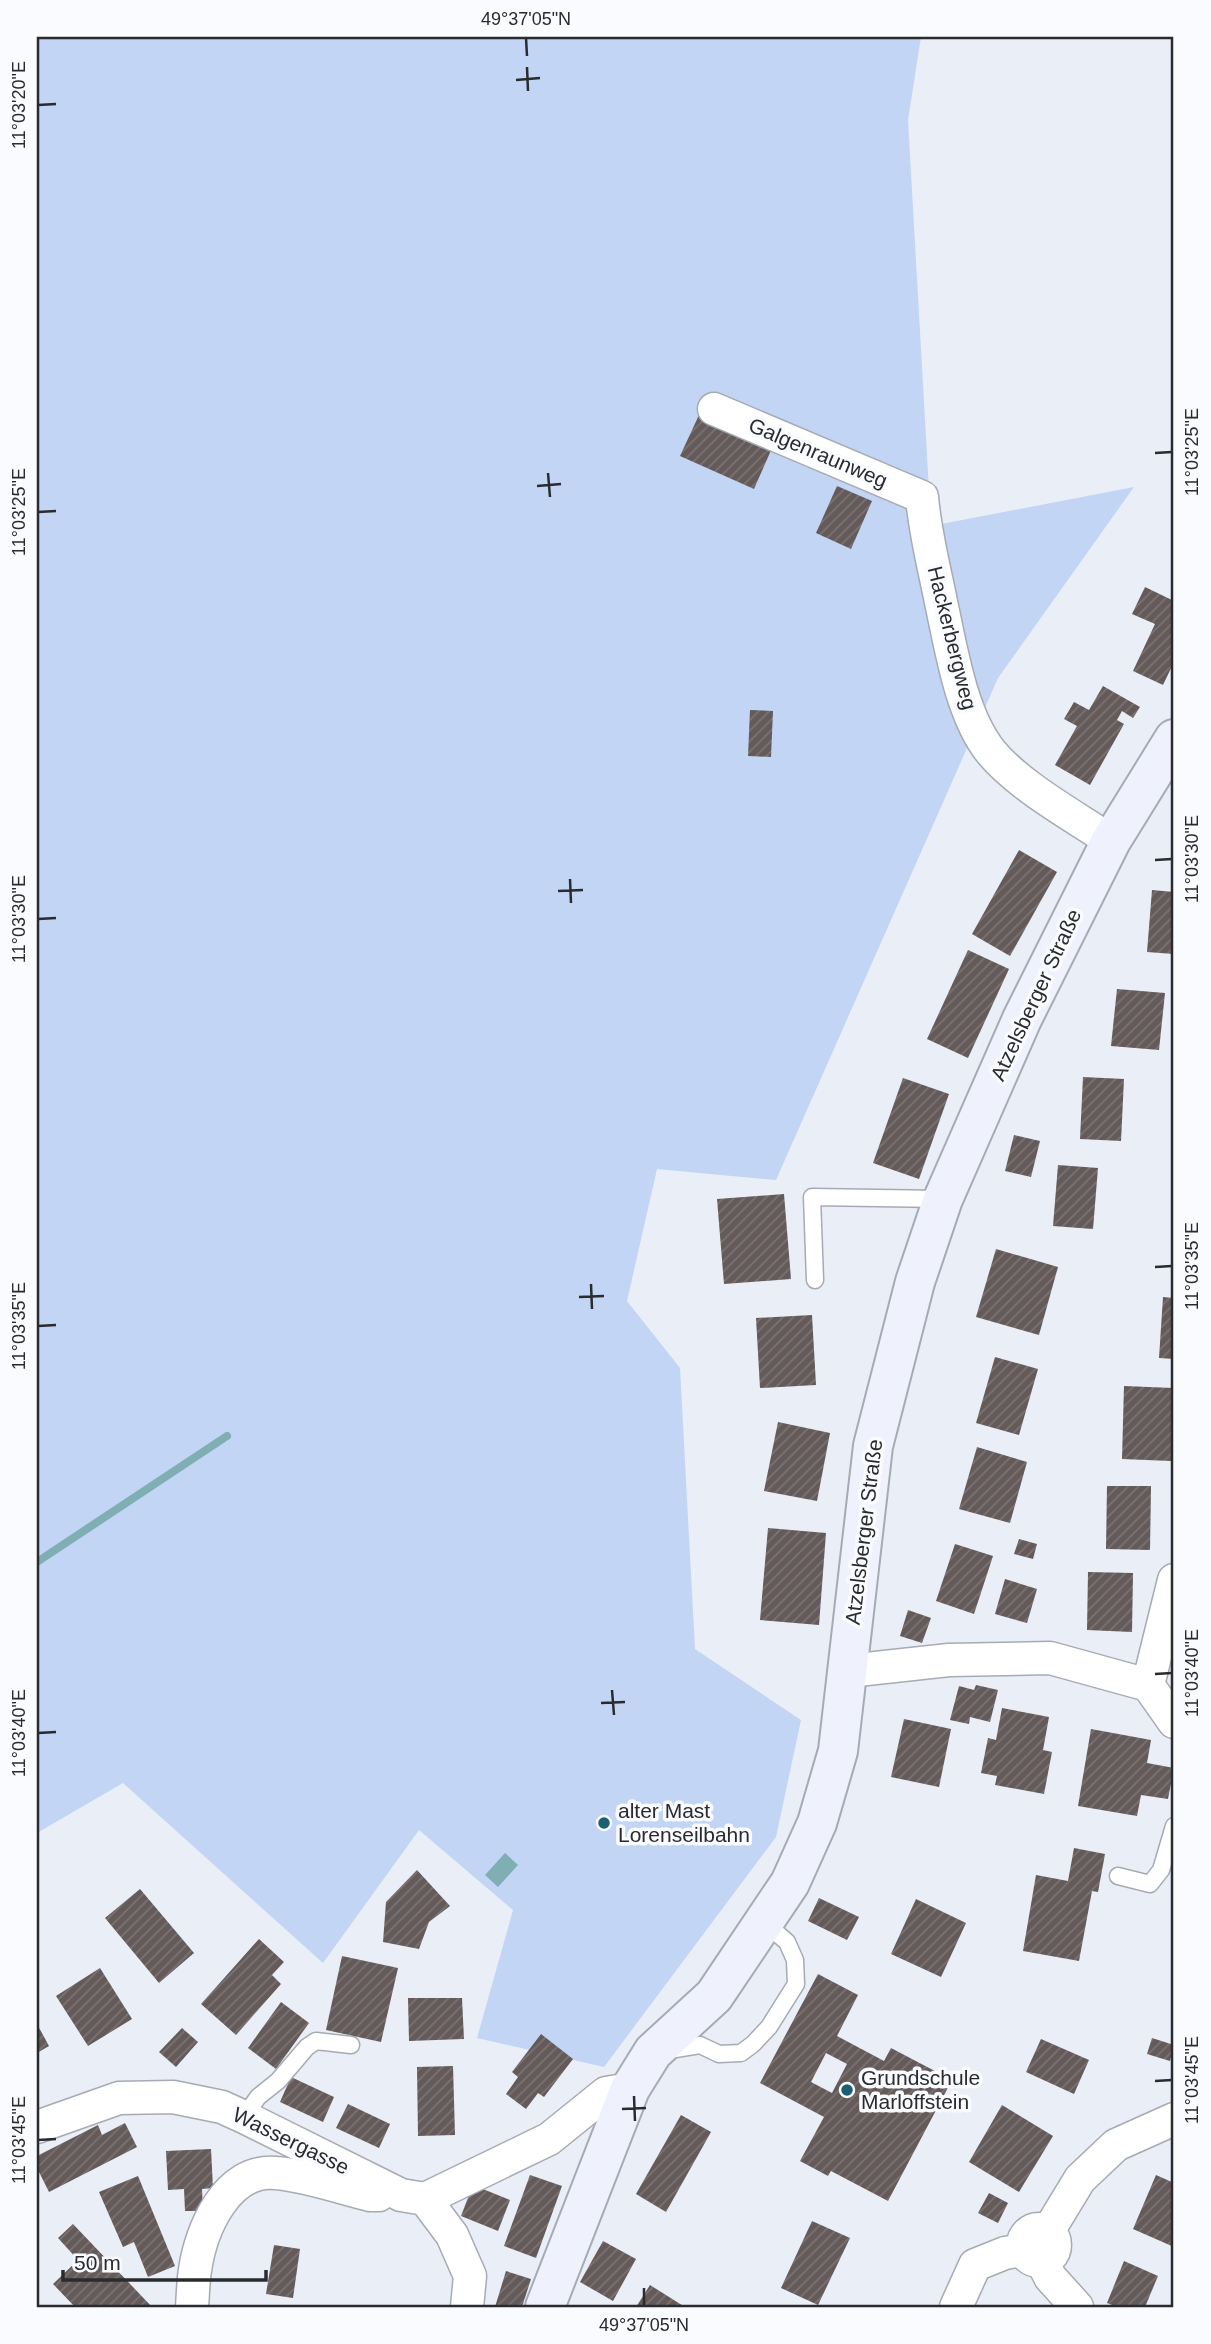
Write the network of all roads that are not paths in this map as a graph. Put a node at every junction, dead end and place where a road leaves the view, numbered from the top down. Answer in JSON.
{"nodes":[{"id":1,"x":714,"y":409,"type":"dead end"},
{"id":2,"x":922,"y":497,"type":"joint"},
{"id":3,"x":1174,"y":739,"type":"edge"},
{"id":4,"x":1111,"y":841,"type":"junction"},
{"id":5,"x":943,"y":1199,"type":"junction"},
{"id":6,"x":815,"y":1280,"type":"dead end"},
{"id":7,"x":1174,"y":1580,"type":"edge"},
{"id":8,"x":848,"y":1671,"type":"junction"},
{"id":9,"x":1148,"y":1685,"type":"junction"},
{"id":10,"x":1174,"y":1722,"type":"edge"},
{"id":11,"x":1174,"y":1826,"type":"edge"},
{"id":12,"x":1118,"y":1876,"type":"dead end"},
{"id":13,"x":764,"y":1922,"type":"junction"},
{"id":14,"x":351,"y":2045,"type":"dead end"},
{"id":15,"x":653,"y":2052,"type":"junction"},
{"id":16,"x":630,"y":2089,"type":"junction"},
{"id":17,"x":244,"y":2117,"type":"junction"},
{"id":18,"x":1174,"y":2119,"type":"edge"},
{"id":19,"x":37,"y":2127,"type":"edge"},
{"id":20,"x":413,"y":2197,"type":"junction"},
{"id":21,"x":1032,"y":2256,"type":"junction"},
{"id":22,"x":192,"y":2307,"type":"edge"},
{"id":23,"x":467,"y":2307,"type":"edge"},
{"id":24,"x":545,"y":2307,"type":"edge"},
{"id":25,"x":956,"y":2307,"type":"edge"},
{"id":26,"x":1077,"y":2307,"type":"edge"}],
"edges":[{"from":1,"to":2,"type":"street","name":"Galgenraunweg"},
{"from":2,"to":4,"type":"street","name":"Hackerbergweg"},
{"from":3,"to":4,"type":"street","name":"Atzelsberger Straße"},
{"from":4,"to":5,"type":"street","name":"Atzelsberger Straße"},
{"from":5,"to":6,"type":"lane"},
{"from":5,"to":8,"type":"street","name":"Atzelsberger Straße"},
{"from":7,"to":9,"type":"street"},
{"from":8,"to":9,"type":"street"},
{"from":8,"to":13,"type":"street","name":"Atzelsberger Straße"},
{"from":9,"to":10,"type":"street"},
{"from":11,"to":12,"type":"lane"},
{"from":13,"to":15,"type":"street","name":"Atzelsberger Straße"},
{"from":13,"to":15,"type":"lane"},
{"from":14,"to":17,"type":"lane"},
{"from":15,"to":16,"type":"street","name":"Atzelsberger Straße"},
{"from":16,"to":20,"type":"street"},
{"from":16,"to":24,"type":"street","name":"Atzelsberger Straße"},
{"from":17,"to":19,"type":"street","name":"Wassergasse"},
{"from":17,"to":20,"type":"street","name":"Wassergasse"},
{"from":18,"to":21,"type":"street"},
{"from":20,"to":22,"type":"street"},
{"from":20,"to":23,"type":"street","name":"Wassergasse"},
{"from":21,"to":25,"type":"street"},
{"from":21,"to":26,"type":"street"}]}
